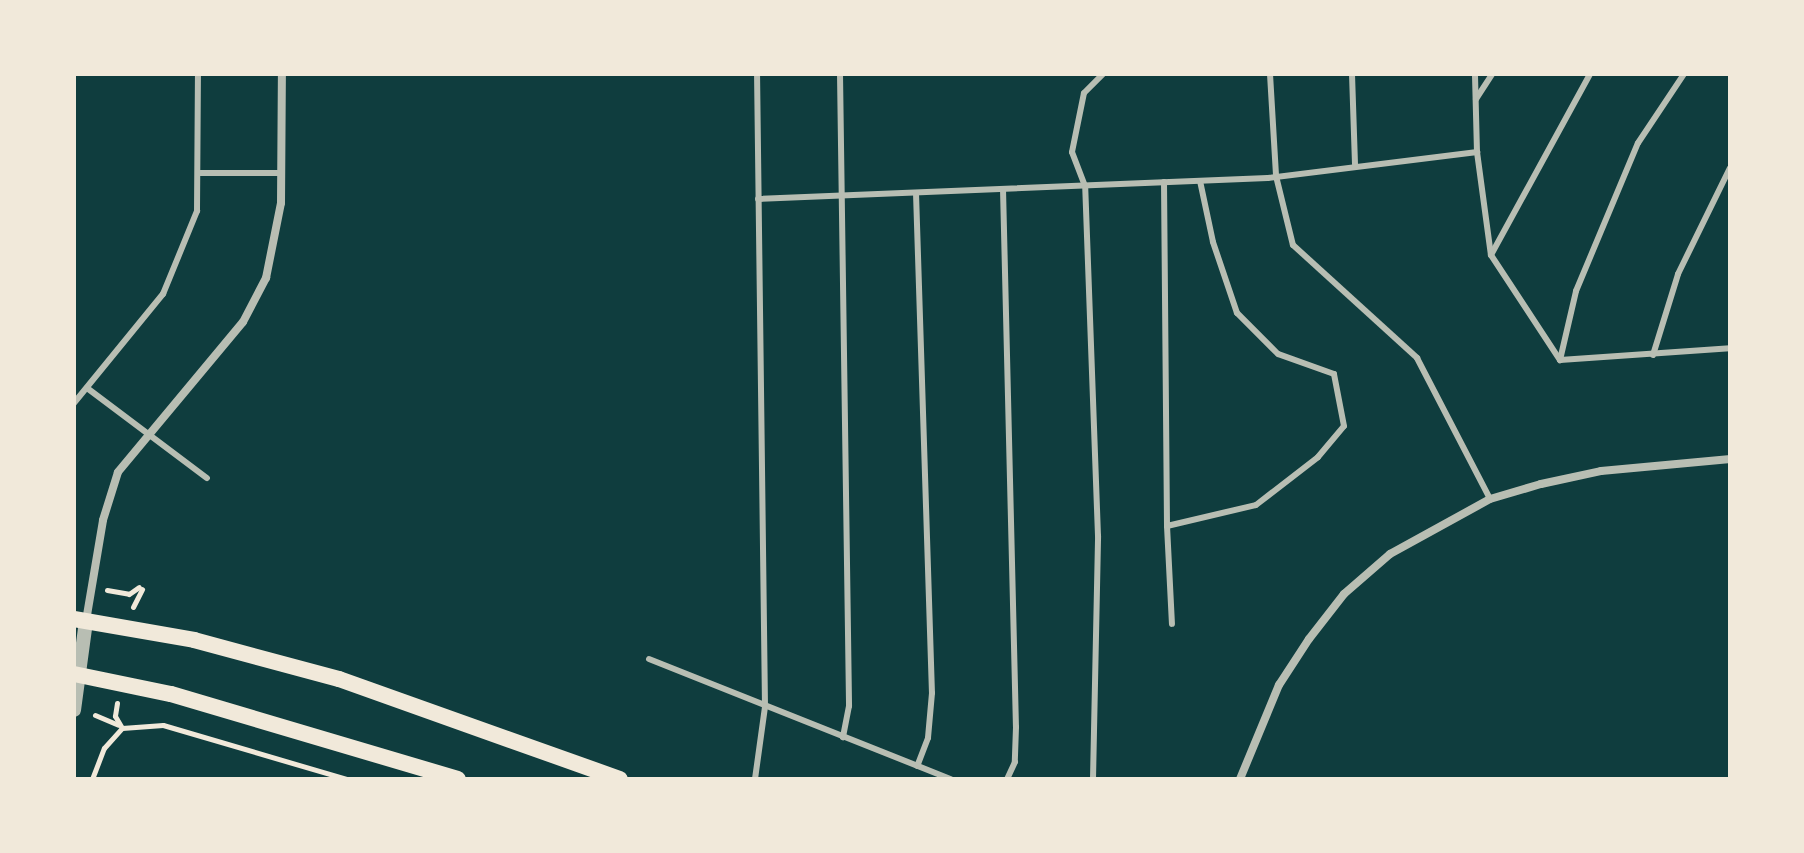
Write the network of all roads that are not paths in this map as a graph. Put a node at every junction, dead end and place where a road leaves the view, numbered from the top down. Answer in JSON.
{"nodes":[{"id":1,"x":198,"y":74,"type":"edge"},
{"id":2,"x":282,"y":74,"type":"edge"},
{"id":3,"x":757,"y":74,"type":"edge"},
{"id":4,"x":840,"y":74,"type":"edge"},
{"id":5,"x":1103,"y":74,"type":"edge"},
{"id":6,"x":1270,"y":74,"type":"edge"},
{"id":7,"x":1352,"y":74,"type":"edge"},
{"id":8,"x":1475,"y":74,"type":"edge"},
{"id":9,"x":1492,"y":74,"type":"edge"},
{"id":10,"x":1590,"y":74,"type":"edge"},
{"id":11,"x":1684,"y":74,"type":"edge"},
{"id":12,"x":1476,"y":99,"type":"junction"},
{"id":13,"x":1477,"y":152,"type":"junction"},
{"id":14,"x":1355,"y":164,"type":"junction"},
{"id":15,"x":1730,"y":168,"type":"edge"},
{"id":16,"x":199,"y":173,"type":"junction"},
{"id":17,"x":281,"y":173,"type":"junction"},
{"id":18,"x":1276,"y":176,"type":"junction"},
{"id":19,"x":1200,"y":181,"type":"junction"},
{"id":20,"x":1164,"y":182,"type":"junction"},
{"id":21,"x":1085,"y":186,"type":"junction"},
{"id":22,"x":1003,"y":189,"type":"junction"},
{"id":23,"x":916,"y":193,"type":"junction"},
{"id":24,"x":840,"y":196,"type":"junction"},
{"id":25,"x":758,"y":199,"type":"junction"},
{"id":26,"x":1491,"y":255,"type":"junction"},
{"id":27,"x":1730,"y":348,"type":"edge"},
{"id":28,"x":1653,"y":355,"type":"junction"},
{"id":29,"x":1560,"y":360,"type":"junction"},
{"id":30,"x":87,"y":388,"type":"junction"},
{"id":31,"x":74,"y":403,"type":"edge"},
{"id":32,"x":148,"y":436,"type":"junction"},
{"id":33,"x":1730,"y":459,"type":"edge"},
{"id":34,"x":207,"y":478,"type":"dead end"},
{"id":35,"x":1490,"y":499,"type":"junction"},
{"id":36,"x":1167,"y":526,"type":"junction"},
{"id":37,"x":80,"y":620,"type":"edge"},
{"id":38,"x":1172,"y":624,"type":"dead end"},
{"id":39,"x":649,"y":659,"type":"dead end"},
{"id":40,"x":77,"y":674,"type":"edge"},
{"id":41,"x":765,"y":707,"type":"junction"},
{"id":42,"x":80,"y":711,"type":"edge"},
{"id":43,"x":843,"y":737,"type":"junction"},
{"id":44,"x":917,"y":766,"type":"junction"},
{"id":45,"x":458,"y":779,"type":"edge"},
{"id":46,"x":620,"y":779,"type":"edge"},
{"id":47,"x":755,"y":779,"type":"edge"},
{"id":48,"x":951,"y":779,"type":"edge"},
{"id":49,"x":1007,"y":779,"type":"edge"},
{"id":50,"x":1093,"y":779,"type":"edge"},
{"id":51,"x":1240,"y":779,"type":"edge"}],
"edges":[{"from":1,"to":16,"type":"lane"},
{"from":2,"to":17,"type":"street"},
{"from":3,"to":25,"type":"lane"},
{"from":4,"to":24,"type":"lane"},
{"from":5,"to":21,"type":"lane"},
{"from":6,"to":18,"type":"lane"},
{"from":7,"to":14,"type":"lane"},
{"from":8,"to":12,"type":"lane"},
{"from":9,"to":12,"type":"lane"},
{"from":10,"to":26,"type":"lane"},
{"from":11,"to":29,"type":"lane"},
{"from":12,"to":13,"type":"lane"},
{"from":13,"to":14,"type":"lane"},
{"from":13,"to":26,"type":"lane"},
{"from":14,"to":18,"type":"lane"},
{"from":15,"to":28,"type":"lane"},
{"from":16,"to":17,"type":"lane"},
{"from":16,"to":30,"type":"lane"},
{"from":17,"to":32,"type":"street"},
{"from":18,"to":19,"type":"lane"},
{"from":18,"to":35,"type":"lane"},
{"from":19,"to":20,"type":"lane"},
{"from":19,"to":36,"type":"lane"},
{"from":20,"to":21,"type":"lane"},
{"from":20,"to":36,"type":"lane"},
{"from":21,"to":22,"type":"lane"},
{"from":21,"to":50,"type":"lane"},
{"from":22,"to":23,"type":"lane"},
{"from":22,"to":49,"type":"lane"},
{"from":23,"to":24,"type":"lane"},
{"from":23,"to":44,"type":"lane"},
{"from":24,"to":25,"type":"lane"},
{"from":24,"to":43,"type":"lane"},
{"from":25,"to":41,"type":"lane"},
{"from":26,"to":29,"type":"lane"},
{"from":27,"to":28,"type":"lane"},
{"from":28,"to":29,"type":"lane"},
{"from":30,"to":31,"type":"lane"},
{"from":30,"to":32,"type":"lane"},
{"from":32,"to":34,"type":"lane"},
{"from":32,"to":37,"type":"street"},
{"from":33,"to":35,"type":"street"},
{"from":35,"to":51,"type":"street"},
{"from":36,"to":38,"type":"lane"},
{"from":37,"to":40,"type":"street"},
{"from":37,"to":46,"type":"main road"},
{"from":39,"to":41,"type":"lane"},
{"from":40,"to":42,"type":"street"},
{"from":40,"to":45,"type":"main road"},
{"from":41,"to":43,"type":"lane"},
{"from":41,"to":47,"type":"lane"},
{"from":43,"to":44,"type":"lane"},
{"from":44,"to":48,"type":"lane"}]}
